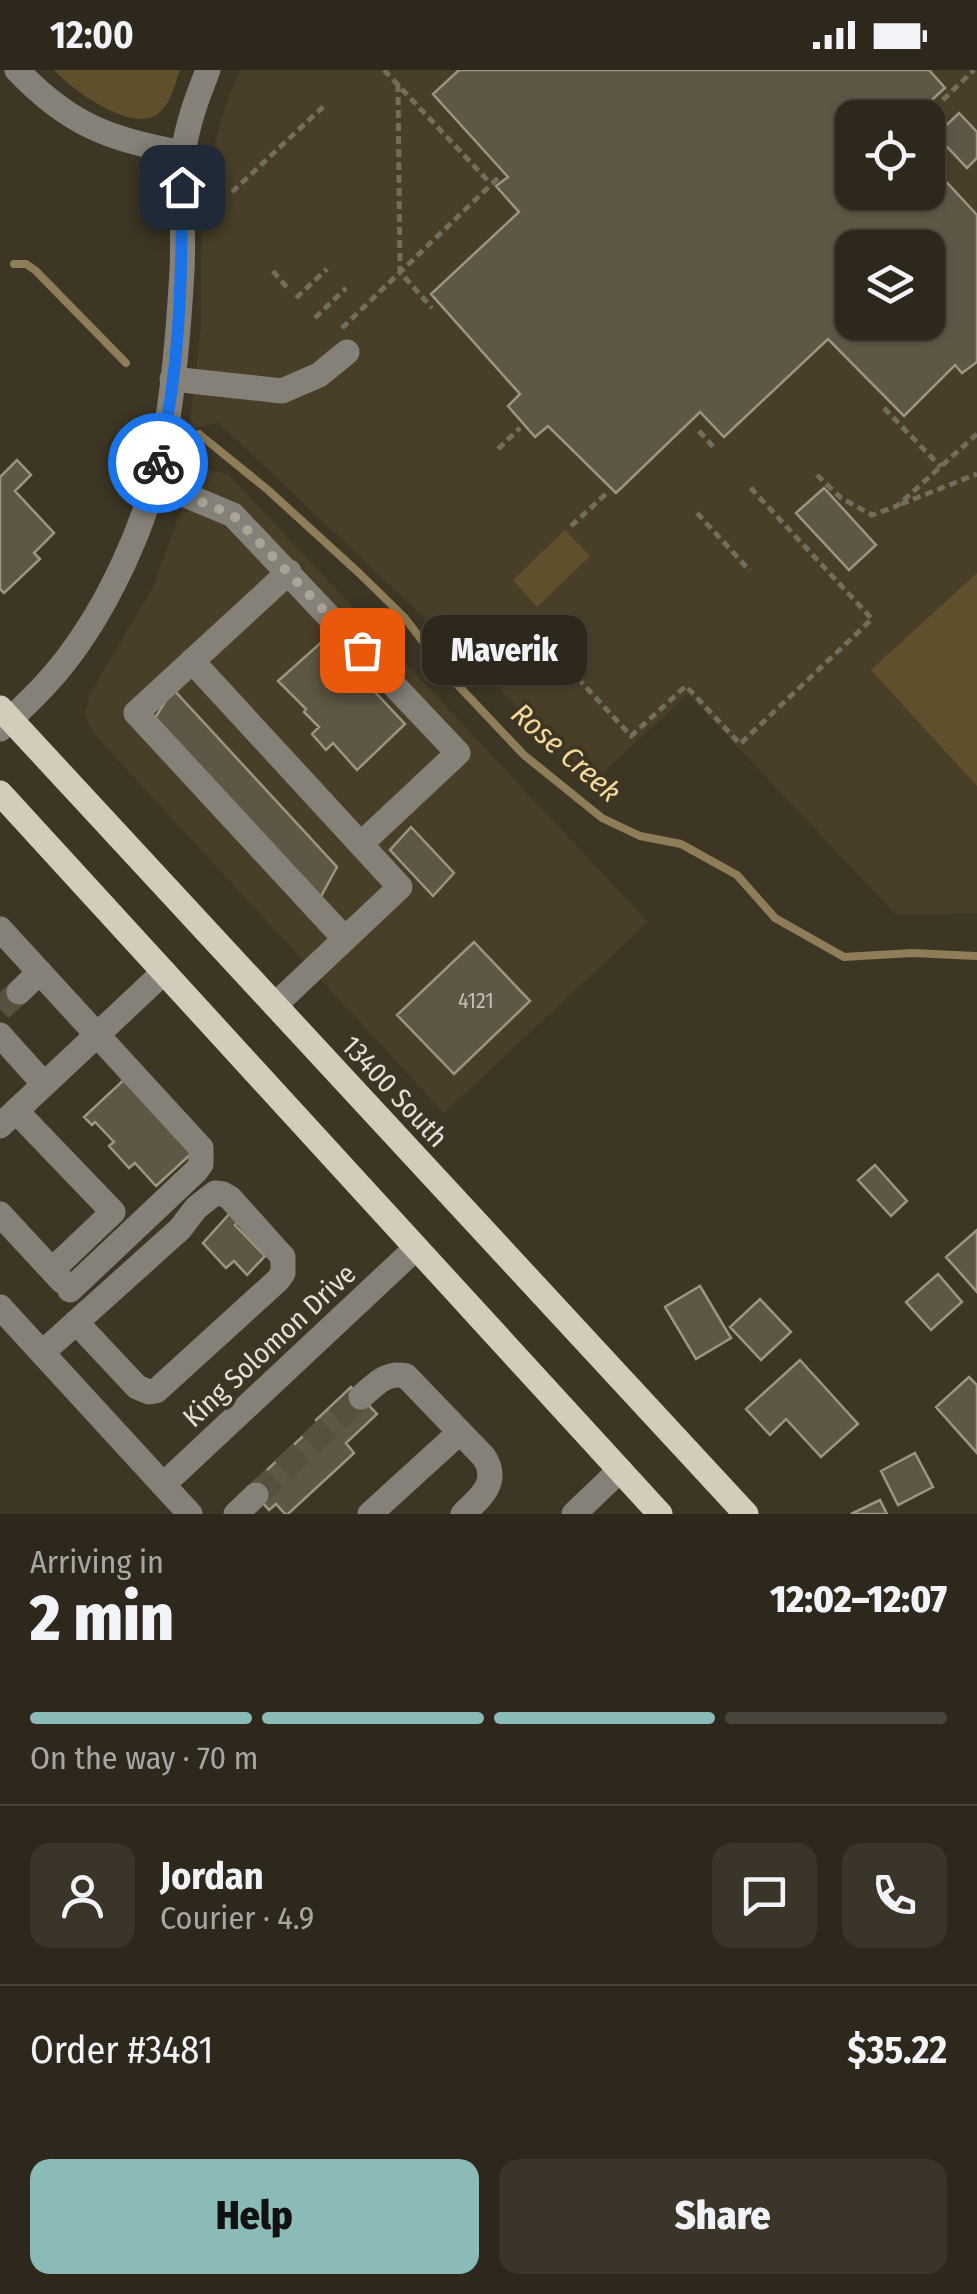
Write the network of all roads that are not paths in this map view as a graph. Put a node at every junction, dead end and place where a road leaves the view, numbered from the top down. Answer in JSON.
{"nodes":[{"id":1,"x":18,"y":70,"type":"edge"},
{"id":2,"x":208,"y":70,"type":"edge"},
{"id":3,"x":184,"y":153,"type":"junction"},
{"id":4,"x":340,"y":344,"type":"road end"},
{"id":5,"x":172,"y":378,"type":"junction"},
{"id":6,"x":154,"y":482,"type":"junction"},
{"id":7,"x":289,"y":572,"type":"junction"},
{"id":8,"x":192,"y":661,"type":"junction"},
{"id":9,"x":3,"y":719,"type":"edge"},
{"id":10,"x":0,"y":793,"type":"edge"},
{"id":11,"x":361,"y":844,"type":"junction"},
{"id":12,"x":345,"y":939,"type":"junction"},
{"id":13,"x":6,"y":947,"type":"edge"},
{"id":14,"x":40,"y":972,"type":"junction"},
{"id":15,"x":164,"y":972,"type":"junction"},
{"id":16,"x":19,"y":992,"type":"tunnel mouth"},
{"id":17,"x":275,"y":1005,"type":"junction"},
{"id":18,"x":98,"y":1034,"type":"junction"},
{"id":19,"x":0,"y":1036,"type":"edge"},
{"id":20,"x":44,"y":1084,"type":"junction"},
{"id":21,"x":8,"y":1118,"type":"edge"},
{"id":22,"x":0,"y":1214,"type":"edge"},
{"id":23,"x":416,"y":1248,"type":"junction"},
{"id":24,"x":52,"y":1270,"type":"junction"},
{"id":25,"x":70,"y":1290,"type":"junction"},
{"id":26,"x":0,"y":1306,"type":"edge"},
{"id":27,"x":83,"y":1317,"type":"junction"},
{"id":28,"x":42,"y":1353,"type":"junction"},
{"id":29,"x":361,"y":1397,"type":"tunnel mouth"},
{"id":30,"x":460,"y":1432,"type":"junction"},
{"id":31,"x":620,"y":1470,"type":"junction"},
{"id":32,"x":163,"y":1485,"type":"junction"},
{"id":33,"x":190,"y":1514,"type":"edge"},
{"id":34,"x":370,"y":1514,"type":"edge"},
{"id":35,"x":463,"y":1514,"type":"edge"},
{"id":36,"x":574,"y":1514,"type":"edge"},
{"id":37,"x":660,"y":1514,"type":"edge"},
{"id":38,"x":746,"y":1514,"type":"edge"}],
"edges":[{"from":1,"to":3,"type":"street"},
{"from":2,"to":3,"type":"street"},
{"from":3,"to":5,"type":"street"},
{"from":4,"to":5,"type":"street"},
{"from":5,"to":6,"type":"street"},
{"from":6,"to":7,"type":"street"},
{"from":6,"to":9,"type":"street"},
{"from":7,"to":8,"type":"street"},
{"from":7,"to":11,"type":"street"},
{"from":8,"to":11,"type":"street"},
{"from":8,"to":12,"type":"street"},
{"from":9,"to":17,"type":"main road","name":"13400 South"},
{"from":10,"to":15,"type":"main road"},
{"from":11,"to":12,"type":"street"},
{"from":12,"to":17,"type":"street"},
{"from":13,"to":14,"type":"street"},
{"from":14,"to":16,"type":"street"},
{"from":14,"to":18,"type":"street"},
{"from":15,"to":18,"type":"street"},
{"from":15,"to":23,"type":"main road"},
{"from":17,"to":38,"type":"main road","name":"13400 South"},
{"from":18,"to":20,"type":"street"},
{"from":18,"to":25,"type":"street"},
{"from":19,"to":20,"type":"street"},
{"from":20,"to":21,"type":"street"},
{"from":21,"to":24,"type":"street"},
{"from":22,"to":24,"type":"street"},
{"from":23,"to":31,"type":"main road"},
{"from":23,"to":32,"type":"street","name":"King Solomon Drive"},
{"from":24,"to":25,"type":"street"},
{"from":25,"to":27,"type":"street"},
{"from":26,"to":28,"type":"street"},
{"from":27,"to":27,"type":"street"},
{"from":27,"to":28,"type":"street"},
{"from":28,"to":32,"type":"street"},
{"from":29,"to":30,"type":"street"},
{"from":30,"to":34,"type":"street"},
{"from":30,"to":35,"type":"street"},
{"from":31,"to":36,"type":"street"},
{"from":31,"to":37,"type":"main road"},
{"from":32,"to":33,"type":"street"}]}
